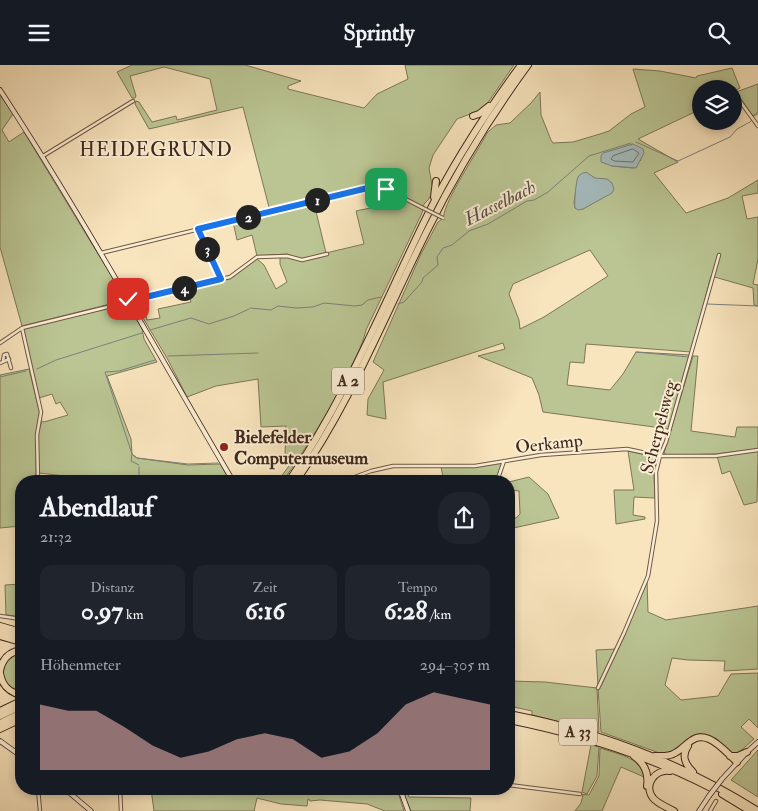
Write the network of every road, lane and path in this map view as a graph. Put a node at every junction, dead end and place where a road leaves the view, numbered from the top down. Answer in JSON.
{"nodes":[{"id":1,"x":521,"y":65,"type":"edge"},
{"id":2,"x":528,"y":65,"type":"edge"},
{"id":3,"x":0,"y":90,"type":"edge"},
{"id":4,"x":498,"y":96,"type":"junction"},
{"id":5,"x":133,"y":101,"type":"dead end"},
{"id":6,"x":742,"y":104,"type":"edge"},
{"id":7,"x":473,"y":116,"type":"dead end"},
{"id":8,"x":492,"y":126,"type":"dead end"},
{"id":9,"x":758,"y":126,"type":"edge"},
{"id":10,"x":474,"y":145,"type":"junction"},
{"id":11,"x":43,"y":156,"type":"junction"},
{"id":12,"x":436,"y":181,"type":"dead end"},
{"id":13,"x":376,"y":186,"type":"junction"},
{"id":14,"x":386,"y":189,"type":"junction"},
{"id":15,"x":426,"y":219,"type":"junction"},
{"id":16,"x":443,"y":219,"type":"dead end"},
{"id":17,"x":198,"y":229,"type":"junction"},
{"id":18,"x":101,"y":253,"type":"junction"},
{"id":19,"x":327,"y":254,"type":"dead end"},
{"id":20,"x":718,"y":255,"type":"dead end"},
{"id":21,"x":221,"y":279,"type":"junction"},
{"id":22,"x":129,"y":301,"type":"junction"},
{"id":23,"x":22,"y":328,"type":"junction"},
{"id":24,"x":0,"y":343,"type":"edge"},
{"id":25,"x":9,"y":359,"type":"junction"},
{"id":26,"x":1,"y":362,"type":"edge"},
{"id":27,"x":11,"y":367,"type":"dead end"},
{"id":28,"x":758,"y":450,"type":"edge"},
{"id":29,"x":660,"y":456,"type":"junction"},
{"id":30,"x":504,"y":461,"type":"junction"},
{"id":31,"x":307,"y":466,"type":"junction"},
{"id":32,"x":38,"y":475,"type":"edge"},
{"id":33,"x":230,"y":475,"type":"edge"},
{"id":34,"x":293,"y":475,"type":"edge"},
{"id":35,"x":300,"y":475,"type":"edge"},
{"id":36,"x":303,"y":475,"type":"edge"},
{"id":37,"x":360,"y":475,"type":"edge"},
{"id":38,"x":499,"y":475,"type":"edge"},
{"id":39,"x":0,"y":616,"type":"edge"},
{"id":40,"x":15,"y":618,"type":"edge"},
{"id":41,"x":0,"y":626,"type":"edge"},
{"id":42,"x":15,"y":630,"type":"edge"},
{"id":43,"x":0,"y":631,"type":"edge"},
{"id":44,"x":0,"y":635,"type":"edge"},
{"id":45,"x":15,"y":635,"type":"edge"},
{"id":46,"x":0,"y":640,"type":"edge"},
{"id":47,"x":15,"y":640,"type":"edge"},
{"id":48,"x":15,"y":646,"type":"edge"},
{"id":49,"x":15,"y":651,"type":"edge"},
{"id":50,"x":0,"y":672,"type":"edge"},
{"id":51,"x":598,"y":688,"type":"dead end"},
{"id":52,"x":15,"y":693,"type":"edge"},
{"id":53,"x":15,"y":704,"type":"edge"},
{"id":54,"x":15,"y":710,"type":"edge"},
{"id":55,"x":0,"y":711,"type":"edge"},
{"id":56,"x":0,"y":716,"type":"edge"},
{"id":57,"x":515,"y":716,"type":"edge"},
{"id":58,"x":15,"y":717,"type":"edge"},
{"id":59,"x":515,"y":721,"type":"edge"},
{"id":60,"x":15,"y":722,"type":"edge"},
{"id":61,"x":2,"y":726,"type":"edge"},
{"id":62,"x":0,"y":741,"type":"edge"},
{"id":63,"x":758,"y":742,"type":"edge"},
{"id":64,"x":624,"y":750,"type":"junction"},
{"id":65,"x":15,"y":752,"type":"edge"},
{"id":66,"x":746,"y":752,"type":"junction"},
{"id":67,"x":647,"y":754,"type":"junction"},
{"id":68,"x":729,"y":755,"type":"junction"},
{"id":69,"x":735,"y":764,"type":"junction"},
{"id":70,"x":700,"y":780,"type":"junction"},
{"id":71,"x":515,"y":786,"type":"edge"},
{"id":72,"x":580,"y":794,"type":"dead end"},
{"id":73,"x":39,"y":795,"type":"edge"},
{"id":74,"x":72,"y":795,"type":"edge"},
{"id":75,"x":120,"y":795,"type":"edge"},
{"id":76,"x":402,"y":795,"type":"edge"},
{"id":77,"x":716,"y":801,"type":"dead end"},
{"id":78,"x":40,"y":811,"type":"edge"},
{"id":79,"x":91,"y":811,"type":"edge"},
{"id":80,"x":121,"y":811,"type":"edge"},
{"id":81,"x":408,"y":811,"type":"edge"},
{"id":82,"x":667,"y":811,"type":"edge"},
{"id":83,"x":674,"y":811,"type":"edge"},
{"id":84,"x":699,"y":811,"type":"edge"},
{"id":85,"x":710,"y":811,"type":"edge"},
{"id":86,"x":750,"y":811,"type":"edge"},
{"id":87,"x":758,"y":811,"type":"edge"}],
"edges":[{"from":1,"to":4,"type":"highway","number":"A 2"},
{"from":2,"to":10,"type":"highway","number":"A 2"},
{"from":3,"to":11,"type":"street"},
{"from":4,"to":7,"type":"highway"},
{"from":4,"to":15,"type":"highway","number":"A 2"},
{"from":5,"to":11,"type":"street"},
{"from":6,"to":9,"type":"street"},
{"from":8,"to":10,"type":"highway"},
{"from":10,"to":31,"type":"highway","number":"A 2"},
{"from":11,"to":18,"type":"street"},
{"from":12,"to":15,"type":"highway"},
{"from":13,"to":14,"type":"street"},
{"from":13,"to":14,"type":"street"},
{"from":13,"to":17,"type":"street"},
{"from":14,"to":16,"type":"street","bridge":true},
{"from":15,"to":34,"type":"highway","number":"A 2"},
{"from":17,"to":18,"type":"street"},
{"from":17,"to":21,"type":"street"},
{"from":18,"to":22,"type":"street"},
{"from":19,"to":21,"type":"street"},
{"from":20,"to":29,"type":"street","name":"Scherpelsweg"},
{"from":21,"to":22,"type":"street"},
{"from":22,"to":23,"type":"street"},
{"from":22,"to":33,"type":"street"},
{"from":23,"to":24,"type":"street"},
{"from":23,"to":32,"type":"street"},
{"from":25,"to":26,"type":"street"},
{"from":25,"to":26,"type":"street"},
{"from":25,"to":27,"type":"street"},
{"from":28,"to":29,"type":"street","name":"Oerkamp"},
{"from":29,"to":30,"type":"street","name":"Oerkamp"},
{"from":29,"to":51,"type":"street","name":"Scherpelsweg"},
{"from":30,"to":37,"type":"street","name":"Oerkamp"},
{"from":30,"to":38,"type":"street"},
{"from":31,"to":35,"type":"highway","number":"A 2"},
{"from":31,"to":36,"type":"highway"},
{"from":39,"to":40,"type":"street"},
{"from":41,"to":42,"type":"highway"},
{"from":43,"to":45,"type":"highway"},
{"from":44,"to":47,"type":"highway"},
{"from":46,"to":48,"type":"highway"},
{"from":49,"to":50,"type":"highway"},
{"from":50,"to":52,"type":"highway"},
{"from":53,"to":55,"type":"highway"},
{"from":54,"to":56,"type":"highway"},
{"from":57,"to":67,"type":"highway","number":"A 33"},
{"from":58,"to":61,"type":"highway"},
{"from":59,"to":64,"type":"highway","number":"A 33"},
{"from":60,"to":61,"type":"highway"},
{"from":62,"to":65,"type":"street"},
{"from":63,"to":66,"type":"street"},
{"from":64,"to":70,"type":"highway","number":"A 33"},
{"from":64,"to":82,"type":"highway"},
{"from":66,"to":68,"type":"highway"},
{"from":66,"to":69,"type":"street"},
{"from":67,"to":68,"type":"highway"},
{"from":67,"to":70,"type":"highway","number":"A 33"},
{"from":68,"to":69,"type":"highway"},
{"from":69,"to":70,"type":"highway"},
{"from":69,"to":84,"type":"street","bridge":true},
{"from":70,"to":83,"type":"highway"},
{"from":70,"to":86,"type":"highway","number":"A 33"},
{"from":70,"to":87,"type":"highway","number":"A 33"},
{"from":71,"to":72,"type":"street"},
{"from":73,"to":78,"type":"street"},
{"from":74,"to":79,"type":"street"},
{"from":75,"to":80,"type":"street"},
{"from":76,"to":81,"type":"street"},
{"from":77,"to":85,"type":"street"}]}
